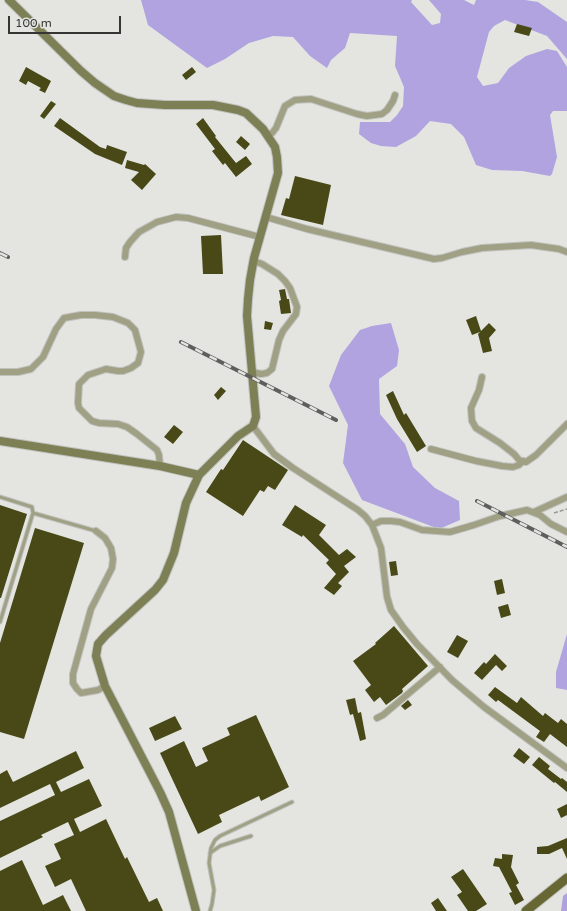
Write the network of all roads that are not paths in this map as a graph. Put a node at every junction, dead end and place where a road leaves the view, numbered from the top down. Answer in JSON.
{"nodes":[{"id":1,"x":9,"y":0,"type":"edge"},
{"id":2,"x":395,"y":95,"type":"dead end"},
{"id":3,"x":268,"y":135,"type":"junction"},
{"id":4,"x":266,"y":218,"type":"junction"},
{"id":5,"x":260,"y":237,"type":"junction"},
{"id":6,"x":567,"y":252,"type":"edge"},
{"id":7,"x":125,"y":257,"type":"dead end"},
{"id":8,"x":254,"y":261,"type":"junction"},
{"id":9,"x":0,"y":372,"type":"edge"},
{"id":10,"x":252,"y":372,"type":"junction"},
{"id":11,"x":482,"y":377,"type":"dead end"},
{"id":12,"x":567,"y":424,"type":"edge"},
{"id":13,"x":253,"y":426,"type":"junction"},
{"id":14,"x":0,"y":441,"type":"edge"},
{"id":15,"x":431,"y":448,"type":"dead end"},
{"id":16,"x":523,"y":461,"type":"junction"},
{"id":17,"x":160,"y":466,"type":"junction"},
{"id":18,"x":199,"y":475,"type":"junction"},
{"id":19,"x":567,"y":496,"type":"edge"},
{"id":20,"x":0,"y":498,"type":"edge"},
{"id":21,"x":534,"y":512,"type":"junction"},
{"id":22,"x":33,"y":513,"type":"junction"},
{"id":23,"x":372,"y":525,"type":"junction"},
{"id":24,"x":96,"y":531,"type":"joint"},
{"id":25,"x":567,"y":532,"type":"edge"},
{"id":26,"x":0,"y":622,"type":"edge"},
{"id":27,"x":440,"y":668,"type":"junction"},
{"id":28,"x":105,"y":686,"type":"junction"},
{"id":29,"x":377,"y":718,"type":"dead end"},
{"id":30,"x":567,"y":768,"type":"edge"},
{"id":31,"x":292,"y":802,"type":"dead end"},
{"id":32,"x":251,"y":836,"type":"dead end"},
{"id":33,"x":210,"y":853,"type":"junction"},
{"id":34,"x":567,"y":878,"type":"edge"},
{"id":35,"x":196,"y":911,"type":"edge"},
{"id":36,"x":210,"y":911,"type":"edge"},
{"id":37,"x":526,"y":911,"type":"edge"}],
"edges":[{"from":1,"to":3,"type":"street"},
{"from":2,"to":3,"type":"street"},
{"from":3,"to":4,"type":"street"},
{"from":4,"to":5,"type":"street"},
{"from":4,"to":6,"type":"street"},
{"from":5,"to":7,"type":"street"},
{"from":5,"to":8,"type":"street"},
{"from":8,"to":10,"type":"street"},
{"from":8,"to":10,"type":"street"},
{"from":9,"to":17,"type":"street"},
{"from":10,"to":13,"type":"street"},
{"from":11,"to":16,"type":"street"},
{"from":12,"to":16,"type":"street"},
{"from":13,"to":18,"type":"street"},
{"from":13,"to":23,"type":"street"},
{"from":14,"to":17,"type":"street"},
{"from":15,"to":16,"type":"street"},
{"from":17,"to":18,"type":"street"},
{"from":18,"to":28,"type":"street"},
{"from":19,"to":21,"type":"street"},
{"from":20,"to":22,"type":"lane"},
{"from":21,"to":23,"type":"street"},
{"from":21,"to":25,"type":"street"},
{"from":22,"to":24,"type":"lane"},
{"from":22,"to":26,"type":"lane"},
{"from":23,"to":27,"type":"street"},
{"from":24,"to":28,"type":"street"},
{"from":27,"to":29,"type":"street"},
{"from":27,"to":30,"type":"street"},
{"from":28,"to":35,"type":"street"},
{"from":31,"to":33,"type":"lane"},
{"from":32,"to":33,"type":"lane"},
{"from":33,"to":36,"type":"lane"},
{"from":34,"to":37,"type":"main road"}]}
